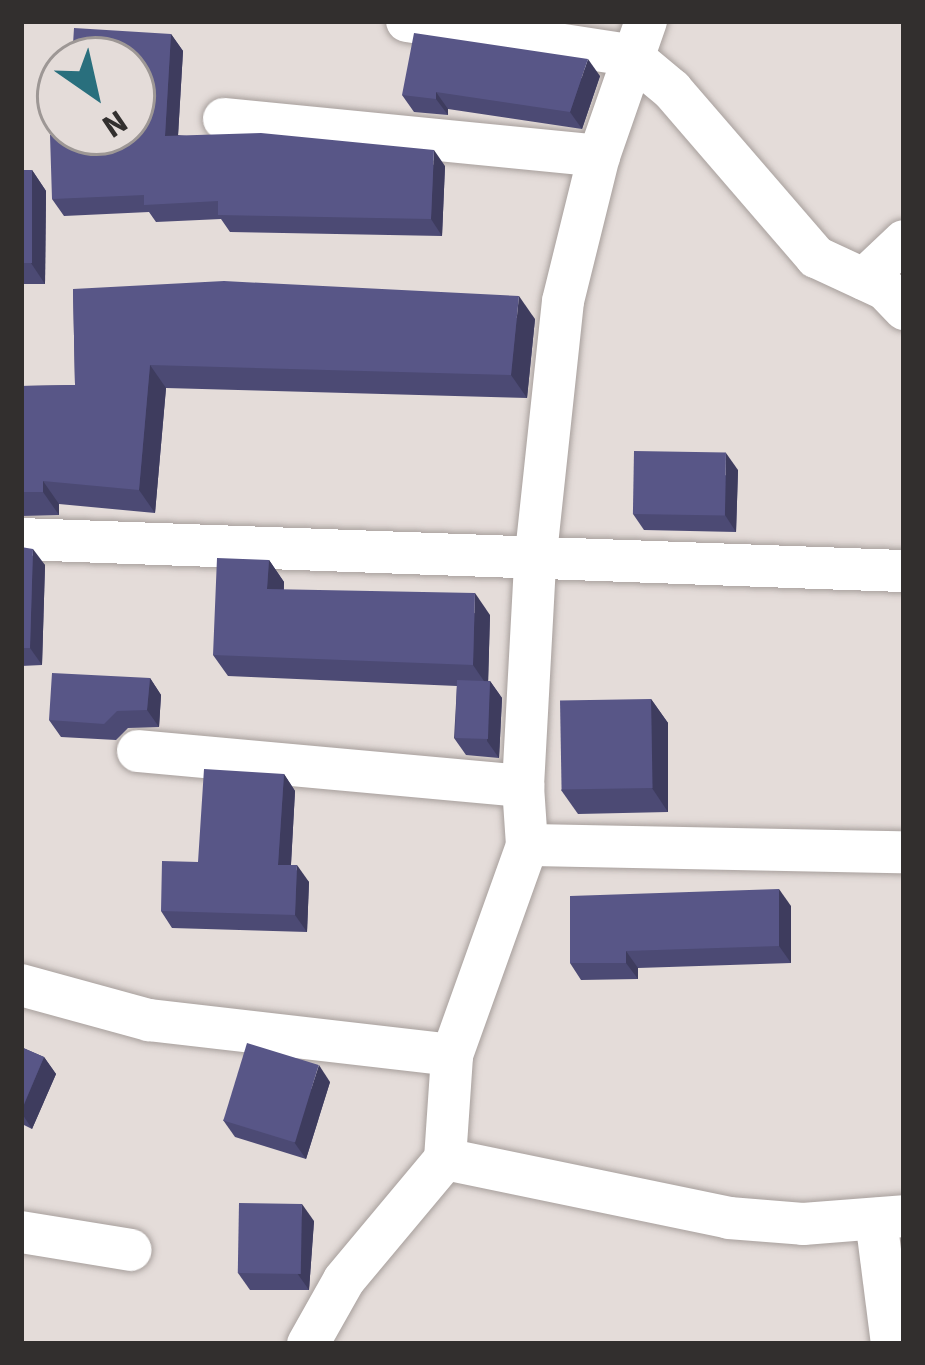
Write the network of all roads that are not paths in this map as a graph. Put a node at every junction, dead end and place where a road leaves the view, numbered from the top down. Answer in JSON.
{"nodes":[{"id":1,"x":407,"y":21,"type":"edge"},
{"id":2,"x":638,"y":38,"type":"edge"},
{"id":3,"x":224,"y":119,"type":"dead end"},
{"id":4,"x":599,"y":156,"type":"junction"},
{"id":5,"x":904,"y":241,"type":"edge"},
{"id":6,"x":864,"y":279,"type":"junction"},
{"id":7,"x":904,"y":309,"type":"edge"},
{"id":8,"x":21,"y":539,"type":"edge"},
{"id":9,"x":535,"y":563,"type":"junction"},
{"id":10,"x":904,"y":571,"type":"edge"},
{"id":11,"x":138,"y":752,"type":"dead end"},
{"id":12,"x":523,"y":786,"type":"junction"},
{"id":13,"x":527,"y":845,"type":"junction"},
{"id":14,"x":904,"y":852,"type":"edge"},
{"id":15,"x":21,"y":985,"type":"edge"},
{"id":16,"x":452,"y":1055,"type":"junction"},
{"id":17,"x":445,"y":1159,"type":"junction"},
{"id":18,"x":890,"y":1218,"type":"edge"},
{"id":19,"x":21,"y":1232,"type":"edge"},
{"id":20,"x":131,"y":1250,"type":"dead end"},
{"id":21,"x":308,"y":1344,"type":"edge"},
{"id":22,"x":892,"y":1344,"type":"edge"}],
"edges":[{"from":1,"to":2,"type":"street"},
{"from":2,"to":4,"type":"street"},
{"from":2,"to":6,"type":"street"},
{"from":3,"to":4,"type":"street"},
{"from":4,"to":9,"type":"street"},
{"from":5,"to":6,"type":"street"},
{"from":6,"to":7,"type":"street"},
{"from":8,"to":9,"type":"street"},
{"from":9,"to":10,"type":"street"},
{"from":9,"to":12,"type":"street"},
{"from":11,"to":12,"type":"street"},
{"from":12,"to":13,"type":"street"},
{"from":13,"to":14,"type":"street"},
{"from":13,"to":16,"type":"street"},
{"from":15,"to":16,"type":"street"},
{"from":16,"to":17,"type":"street"},
{"from":17,"to":18,"type":"street"},
{"from":17,"to":21,"type":"street"},
{"from":18,"to":22,"type":"street"},
{"from":19,"to":20,"type":"street"}]}
